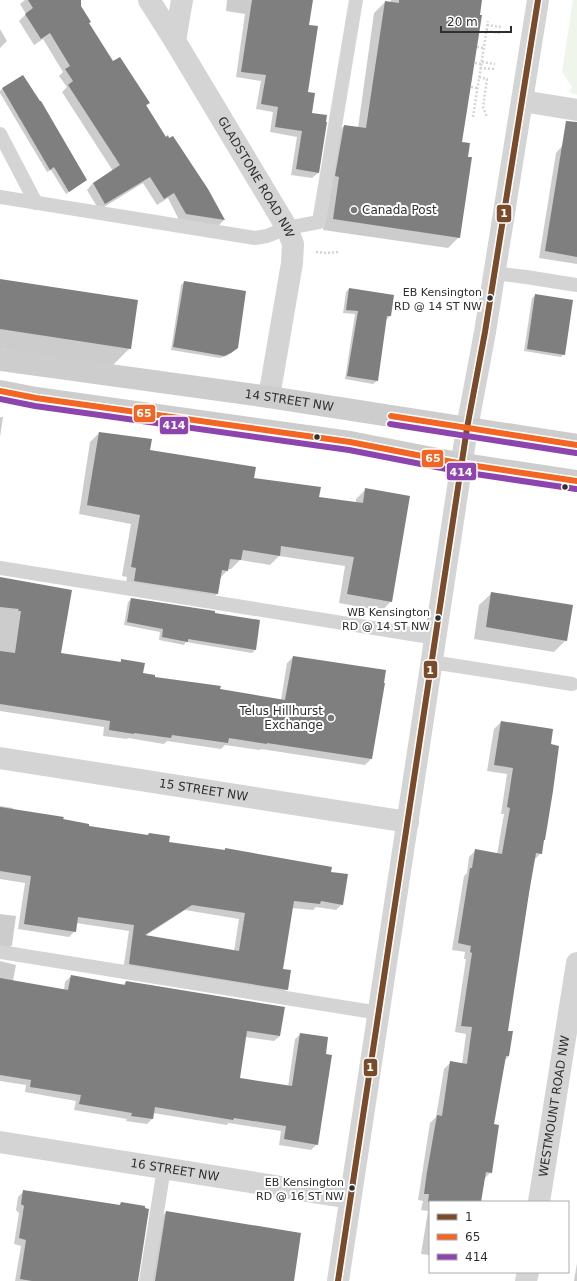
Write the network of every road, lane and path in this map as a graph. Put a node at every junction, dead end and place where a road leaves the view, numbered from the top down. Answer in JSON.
{"nodes":[{"id":1,"x":149,"y":0,"type":"edge"},
{"id":2,"x":182,"y":0,"type":"edge"},
{"id":3,"x":356,"y":0,"type":"edge"},
{"id":4,"x":538,"y":0,"type":"edge"},
{"id":5,"x":488,"y":21,"type":"dead end"},
{"id":6,"x":487,"y":25,"type":"junction"},
{"id":7,"x":501,"y":27,"type":"dead end"},
{"id":8,"x":486,"y":32,"type":"junction"},
{"id":9,"x":500,"y":33,"type":"dead end"},
{"id":10,"x":175,"y":41,"type":"junction"},
{"id":11,"x":477,"y":47,"type":"dead end"},
{"id":12,"x":484,"y":48,"type":"junction"},
{"id":13,"x":475,"y":63,"type":"dead end"},
{"id":14,"x":481,"y":64,"type":"junction"},
{"id":15,"x":495,"y":64,"type":"dead end"},
{"id":16,"x":494,"y":69,"type":"dead end"},
{"id":17,"x":479,"y":78,"type":"junction"},
{"id":18,"x":471,"y":88,"type":"dead end"},
{"id":19,"x":477,"y":88,"type":"junction"},
{"id":20,"x":522,"y":101,"type":"junction"},
{"id":21,"x":577,"y":110,"type":"edge"},
{"id":22,"x":473,"y":117,"type":"dead end"},
{"id":23,"x":487,"y":117,"type":"dead end"},
{"id":24,"x":0,"y":134,"type":"edge"},
{"id":25,"x":0,"y":197,"type":"edge"},
{"id":26,"x":36,"y":203,"type":"junction"},
{"id":27,"x":287,"y":228,"type":"junction"},
{"id":28,"x":315,"y":252,"type":"dead end"},
{"id":29,"x":339,"y":252,"type":"dead end"},
{"id":30,"x":494,"y":273,"type":"junction"},
{"id":31,"x":577,"y":285,"type":"edge"},
{"id":32,"x":0,"y":360,"type":"edge"},
{"id":33,"x":0,"y":391,"type":"edge"},
{"id":34,"x":269,"y":397,"type":"junction"},
{"id":35,"x":467,"y":428,"type":"junction"},
{"id":36,"x":577,"y":446,"type":"edge"},
{"id":37,"x":463,"y":464,"type":"junction"},
{"id":38,"x":577,"y":481,"type":"edge"},
{"id":39,"x":0,"y":568,"type":"edge"},
{"id":40,"x":436,"y":638,"type":"junction"},
{"id":41,"x":432,"y":662,"type":"junction"},
{"id":42,"x":572,"y":684,"type":"dead end"},
{"id":43,"x":0,"y":758,"type":"edge"},
{"id":44,"x":408,"y":822,"type":"junction"},
{"id":45,"x":0,"y":952,"type":"edge"},
{"id":46,"x":577,"y":964,"type":"edge"},
{"id":47,"x":379,"y":1013,"type":"junction"},
{"id":48,"x":0,"y":1142,"type":"edge"},
{"id":49,"x":164,"y":1168,"type":"junction"},
{"id":50,"x":350,"y":1198,"type":"junction"},
{"id":51,"x":539,"y":1201,"type":"edge"},
{"id":52,"x":146,"y":1281,"type":"edge"},
{"id":53,"x":338,"y":1281,"type":"edge"}],
"edges":[{"from":1,"to":10,"type":"street","name":"GLADSTONE ROAD NW"},
{"from":2,"to":10,"type":"street"},
{"from":3,"to":27,"type":"lane"},
{"from":4,"to":20,"type":"street"},
{"from":5,"to":6,"type":"path"},
{"from":6,"to":7,"type":"path"},
{"from":6,"to":8,"type":"path"},
{"from":8,"to":9,"type":"path"},
{"from":8,"to":12,"type":"path"},
{"from":10,"to":27,"type":"street","name":"GLADSTONE ROAD NW"},
{"from":11,"to":12,"type":"path"},
{"from":12,"to":14,"type":"path"},
{"from":13,"to":14,"type":"path"},
{"from":14,"to":15,"type":"path"},
{"from":14,"to":16,"type":"path"},
{"from":14,"to":17,"type":"path"},
{"from":17,"to":19,"type":"path"},
{"from":17,"to":23,"type":"path"},
{"from":18,"to":19,"type":"path"},
{"from":19,"to":22,"type":"path"},
{"from":20,"to":21,"type":"street"},
{"from":20,"to":30,"type":"street"},
{"from":24,"to":26,"type":"lane"},
{"from":25,"to":26,"type":"lane"},
{"from":26,"to":27,"type":"lane"},
{"from":27,"to":34,"type":"street","name":"GLADSTONE ROAD NW"},
{"from":28,"to":29,"type":"path"},
{"from":30,"to":31,"type":"lane"},
{"from":30,"to":35,"type":"street"},
{"from":32,"to":34,"type":"main road","name":"14 STREET NW"},
{"from":33,"to":37,"type":"main road"},
{"from":34,"to":35,"type":"main road","name":"14 STREET NW"},
{"from":35,"to":36,"type":"main road","name":"14 STREET NW"},
{"from":35,"to":37,"type":"street"},
{"from":37,"to":38,"type":"main road"},
{"from":37,"to":40,"type":"street"},
{"from":39,"to":40,"type":"lane"},
{"from":40,"to":41,"type":"street"},
{"from":41,"to":42,"type":"lane"},
{"from":41,"to":44,"type":"street"},
{"from":43,"to":44,"type":"street","name":"15 STREET NW"},
{"from":44,"to":47,"type":"street"},
{"from":45,"to":47,"type":"lane"},
{"from":46,"to":51,"type":"street","name":"WESTMOUNT ROAD NW"},
{"from":47,"to":50,"type":"street"},
{"from":48,"to":49,"type":"street","name":"16 STREET NW"},
{"from":49,"to":50,"type":"street","name":"16 STREET NW"},
{"from":49,"to":52,"type":"lane"},
{"from":50,"to":53,"type":"street"}]}
